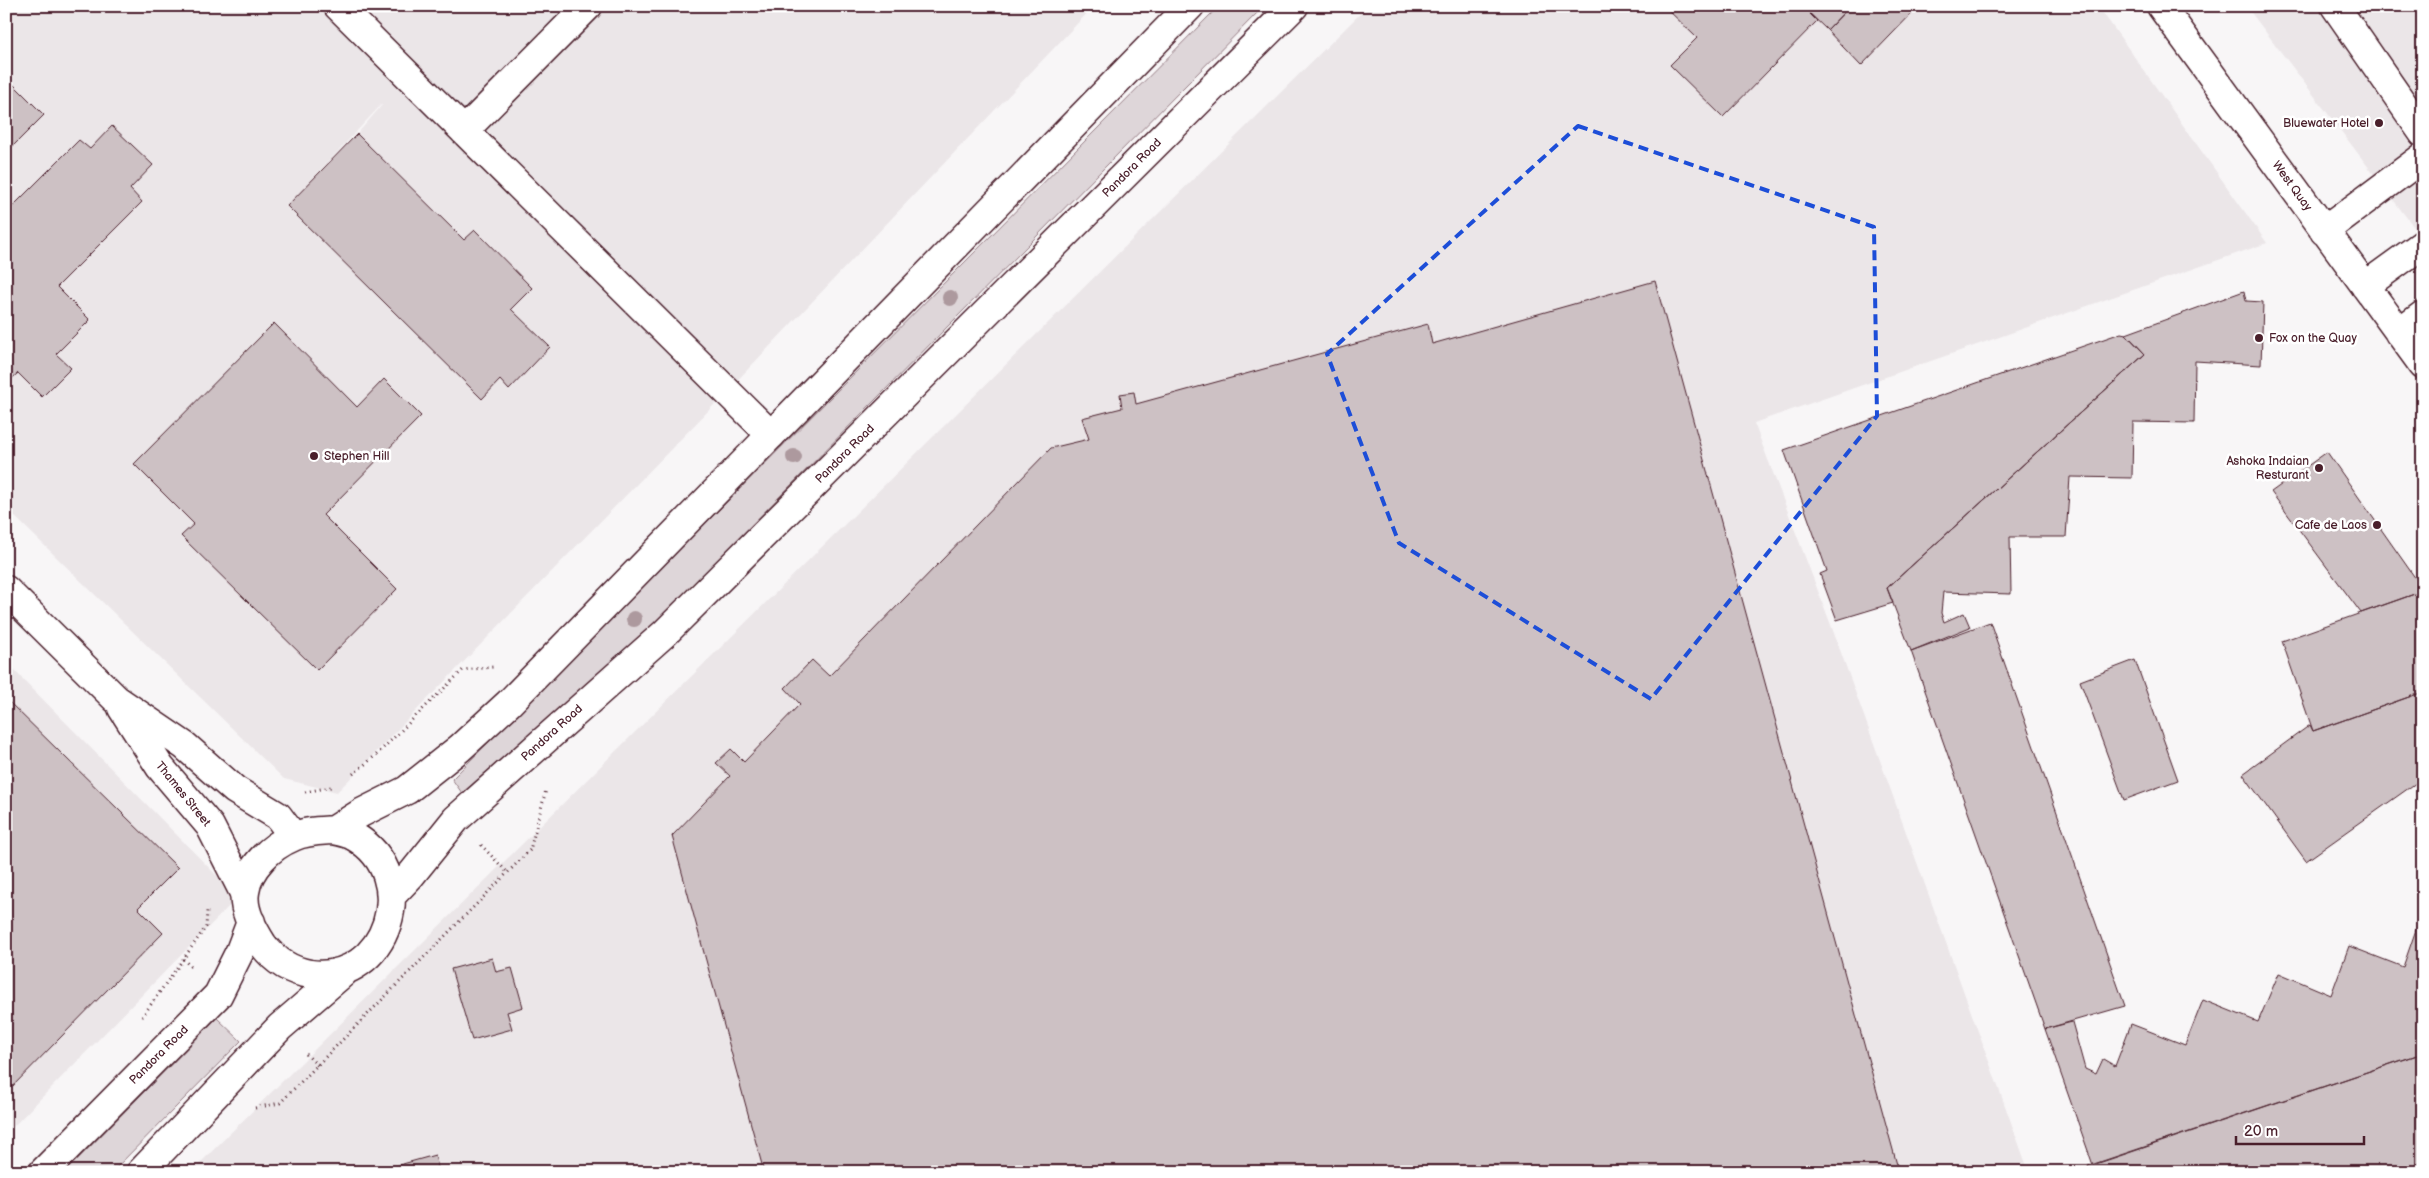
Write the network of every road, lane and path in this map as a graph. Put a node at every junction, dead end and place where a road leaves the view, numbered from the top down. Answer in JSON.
{"nodes":[{"id":1,"x":338,"y":6,"type":"edge"},
{"id":2,"x":588,"y":6,"type":"edge"},
{"id":3,"x":1190,"y":6,"type":"edge"},
{"id":4,"x":1294,"y":6,"type":"edge"},
{"id":5,"x":2161,"y":6,"type":"edge"},
{"id":6,"x":2335,"y":6,"type":"edge"},
{"id":7,"x":464,"y":131,"type":"junction"},
{"id":8,"x":2423,"y":133,"type":"edge"},
{"id":9,"x":2423,"y":157,"type":"edge"},
{"id":10,"x":2324,"y":231,"type":"junction"},
{"id":11,"x":2423,"y":244,"type":"edge"},
{"id":12,"x":2365,"y":286,"type":"junction"},
{"id":13,"x":2423,"y":315,"type":"edge"},
{"id":14,"x":2399,"y":333,"type":"junction"},
{"id":15,"x":2423,"y":365,"type":"edge"},
{"id":16,"x":771,"y":435,"type":"junction"},
{"id":17,"x":6,"y":590,"type":"edge"},
{"id":18,"x":482,"y":668,"type":"dead end"},
{"id":19,"x":116,"y":699,"type":"junction"},
{"id":20,"x":346,"y":780,"type":"dead end"},
{"id":21,"x":339,"y":786,"type":"dead end"},
{"id":22,"x":301,"y":793,"type":"dead end"},
{"id":23,"x":542,"y":802,"type":"dead end"},
{"id":24,"x":334,"y":830,"type":"junction"},
{"id":25,"x":293,"y":836,"type":"junction"},
{"id":26,"x":474,"y":838,"type":"dead end"},
{"id":27,"x":508,"y":874,"type":"junction"},
{"id":28,"x":244,"y":893,"type":"junction"},
{"id":29,"x":391,"y":896,"type":"junction"},
{"id":30,"x":207,"y":904,"type":"dead end"},
{"id":31,"x":251,"y":922,"type":"junction"},
{"id":32,"x":343,"y":973,"type":"junction"},
{"id":33,"x":142,"y":1016,"type":"dead end"},
{"id":34,"x":248,"y":1109,"type":"dead end"},
{"id":35,"x":43,"y":1172,"type":"edge"},
{"id":36,"x":141,"y":1172,"type":"edge"}],
"edges":[{"from":1,"to":7,"type":"main road"},
{"from":2,"to":7,"type":"main road"},
{"from":3,"to":16,"type":"main road"},
{"from":4,"to":29,"type":"main road","name":"Pandora Road"},
{"from":5,"to":10,"type":"main road","name":"West Quay"},
{"from":6,"to":8,"type":"main road"},
{"from":7,"to":16,"type":"main road"},
{"from":9,"to":10,"type":"main road"},
{"from":10,"to":12,"type":"main road","name":"West Quay"},
{"from":11,"to":12,"type":"main road"},
{"from":12,"to":14,"type":"main road","name":"West Quay"},
{"from":13,"to":14,"type":"main road"},
{"from":14,"to":15,"type":"main road","name":"West Quay"},
{"from":16,"to":24,"type":"main road"},
{"from":17,"to":19,"type":"main road","name":"Thames Street"},
{"from":18,"to":20,"type":"path"},
{"from":19,"to":25,"type":"main road","name":"Thames Street"},
{"from":19,"to":28,"type":"main road","name":"Thames Street"},
{"from":21,"to":22,"type":"path"},
{"from":23,"to":27,"type":"path"},
{"from":24,"to":25,"type":"main road"},
{"from":24,"to":29,"type":"main road"},
{"from":25,"to":28,"type":"main road"},
{"from":26,"to":27,"type":"path"},
{"from":27,"to":34,"type":"path"},
{"from":28,"to":31,"type":"main road"},
{"from":29,"to":32,"type":"main road"},
{"from":30,"to":33,"type":"path"},
{"from":31,"to":32,"type":"main road"},
{"from":31,"to":35,"type":"main road","name":"Pandora Road"},
{"from":32,"to":36,"type":"main road"}]}
